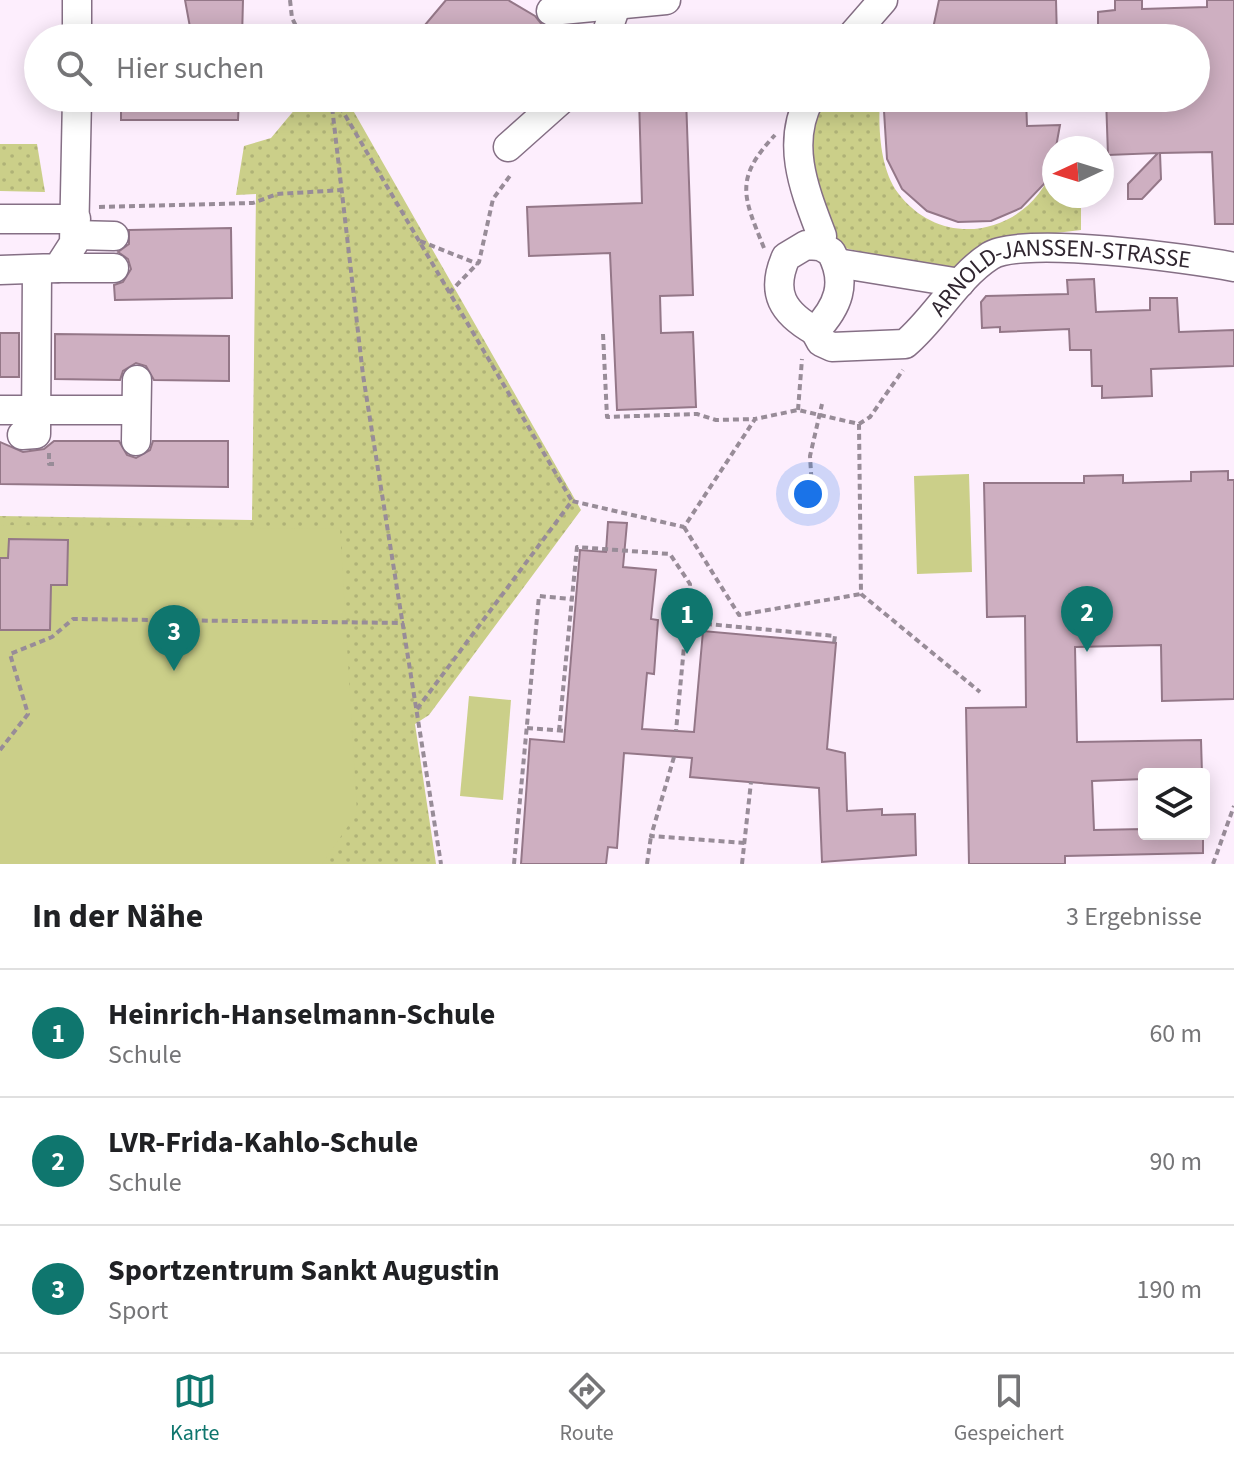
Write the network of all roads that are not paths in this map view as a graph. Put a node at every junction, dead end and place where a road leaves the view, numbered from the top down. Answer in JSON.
{"nodes":[{"id":1,"x":77,"y":0,"type":"edge"},
{"id":2,"x":666,"y":0,"type":"edge"},
{"id":3,"x":883,"y":0,"type":"edge"},
{"id":4,"x":617,"y":3,"type":"junction"},
{"id":5,"x":551,"y":11,"type":"dead end"},
{"id":6,"x":77,"y":24,"type":"edge"},
{"id":7,"x":610,"y":24,"type":"edge"},
{"id":8,"x":862,"y":24,"type":"edge"},
{"id":9,"x":77,"y":112,"type":"edge"},
{"id":10,"x":551,"y":112,"type":"edge"},
{"id":11,"x":805,"y":112,"type":"edge"},
{"id":12,"x":515,"y":155,"type":"road end"},
{"id":13,"x":0,"y":219,"type":"edge"},
{"id":14,"x":76,"y":220,"type":"junction"},
{"id":15,"x":114,"y":236,"type":"dead end"},
{"id":16,"x":828,"y":255,"type":"junction"},
{"id":17,"x":1234,"y":267,"type":"edge"},
{"id":18,"x":114,"y":268,"type":"dead end"},
{"id":19,"x":48,"y":269,"type":"junction"},
{"id":20,"x":0,"y":270,"type":"edge"},
{"id":21,"x":960,"y":283,"type":"junction"},
{"id":22,"x":818,"y":337,"type":"junction"},
{"id":23,"x":137,"y":380,"type":"dead end"},
{"id":24,"x":0,"y":410,"type":"edge"},
{"id":25,"x":136,"y":410,"type":"junction"},
{"id":26,"x":36,"y":428,"type":"junction"},
{"id":27,"x":136,"y":441,"type":"dead end"}],
"edges":[{"from":1,"to":6,"type":"lane"},
{"from":2,"to":4,"type":"lane"},
{"from":3,"to":8,"type":"lane"},
{"from":4,"to":5,"type":"lane"},
{"from":4,"to":7,"type":"lane"},
{"from":9,"to":14,"type":"lane"},
{"from":10,"to":12,"type":"lane"},
{"from":11,"to":16,"type":"lane"},
{"from":13,"to":14,"type":"lane"},
{"from":14,"to":15,"type":"lane"},
{"from":14,"to":19,"type":"lane"},
{"from":16,"to":21,"type":"lane"},
{"from":16,"to":22,"type":"lane"},
{"from":16,"to":22,"type":"lane"},
{"from":17,"to":21,"type":"lane","name":"ARNOLD-JANSSEN-STRASSE"},
{"from":18,"to":19,"type":"lane"},
{"from":19,"to":20,"type":"lane"},
{"from":19,"to":26,"type":"lane"},
{"from":21,"to":22,"type":"lane","name":"ARNOLD-JANSSEN-STRASSE"},
{"from":23,"to":25,"type":"lane"},
{"from":24,"to":26,"type":"lane"},
{"from":25,"to":26,"type":"lane"},
{"from":25,"to":27,"type":"lane"}]}
